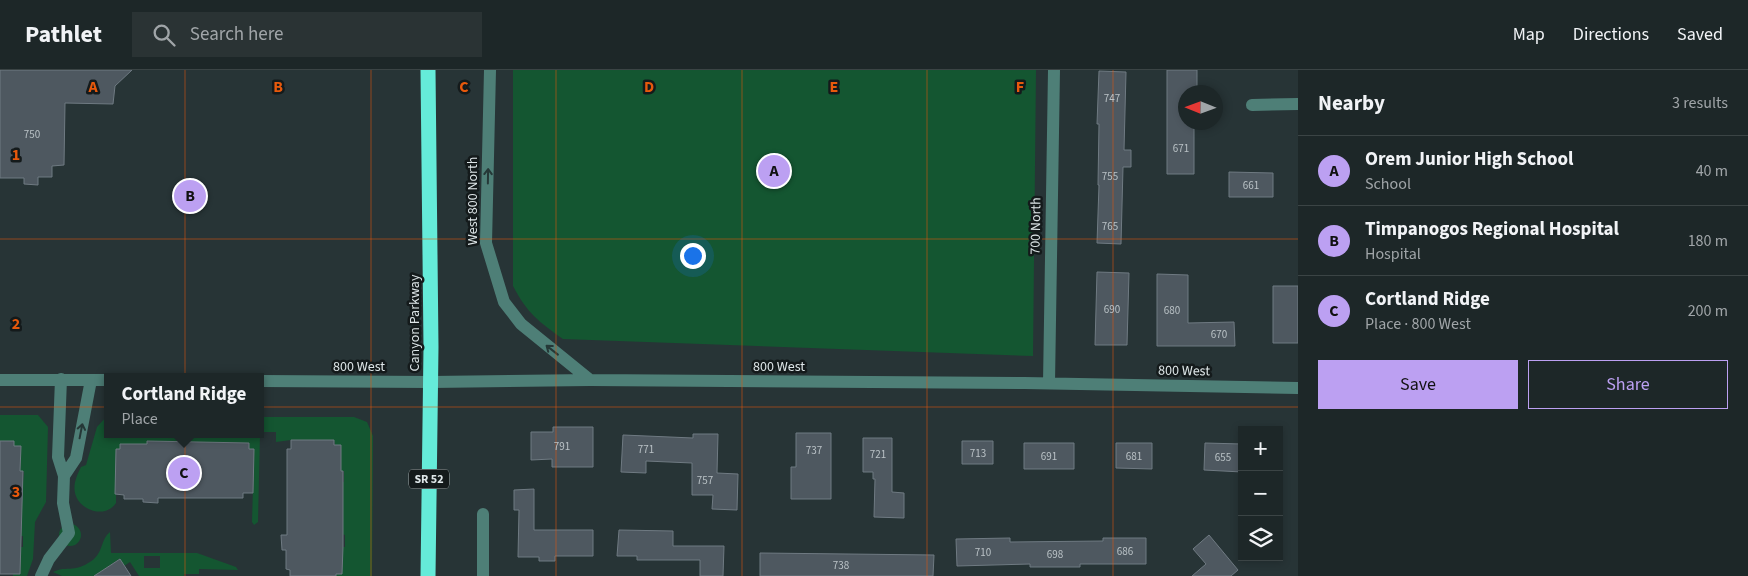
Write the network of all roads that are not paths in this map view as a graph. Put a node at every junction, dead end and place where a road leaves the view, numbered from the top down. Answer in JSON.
{"nodes":[{"id":1,"x":428,"y":70,"type":"edge"},
{"id":2,"x":490,"y":70,"type":"edge"},
{"id":3,"x":1054,"y":70,"type":"edge"},
{"id":4,"x":1298,"y":104,"type":"edge"},
{"id":5,"x":1252,"y":105,"type":"dead end"},
{"id":6,"x":0,"y":380,"type":"edge"},
{"id":7,"x":61,"y":380,"type":"junction"},
{"id":8,"x":91,"y":380,"type":"junction"},
{"id":9,"x":104,"y":380,"type":"edge"},
{"id":10,"x":590,"y":380,"type":"junction"},
{"id":11,"x":264,"y":381,"type":"edge"},
{"id":12,"x":431,"y":382,"type":"junction"},
{"id":13,"x":1049,"y":384,"type":"junction"},
{"id":14,"x":1298,"y":388,"type":"edge"},
{"id":15,"x":64,"y":476,"type":"junction"},
{"id":16,"x":484,"y":514,"type":"dead end"},
{"id":17,"x":41,"y":576,"type":"edge"},
{"id":18,"x":428,"y":576,"type":"edge"},
{"id":19,"x":483,"y":576,"type":"edge"}],
"edges":[{"from":1,"to":12,"type":"highway","name":"Canyon Parkway","number":"SR 52"},
{"from":10,"to":2,"type":"street","name":"West 800 North","one_way":true},
{"from":3,"to":13,"type":"street","name":"700 North"},
{"from":4,"to":5,"type":"street"},
{"from":6,"to":7,"type":"street"},
{"from":7,"to":8,"type":"street"},
{"from":7,"to":15,"type":"street"},
{"from":8,"to":9,"type":"street"},
{"from":15,"to":8,"type":"street","one_way":true},
{"from":10,"to":12,"type":"street","name":"800 West"},
{"from":10,"to":13,"type":"street","name":"800 West"},
{"from":11,"to":12,"type":"street","name":"800 West"},
{"from":12,"to":18,"type":"highway","name":"Canyon Parkway","number":"SR 52"},
{"from":13,"to":14,"type":"street","name":"800 West"},
{"from":15,"to":17,"type":"street"},
{"from":16,"to":19,"type":"street"}]}
